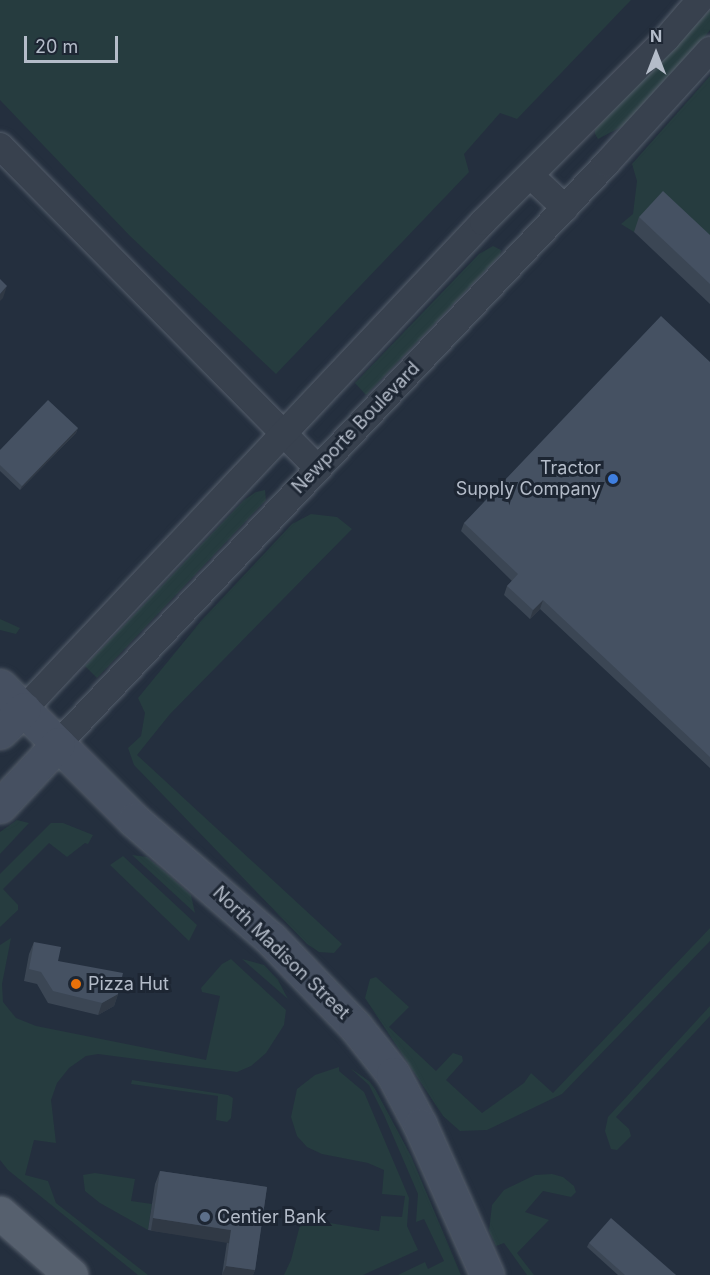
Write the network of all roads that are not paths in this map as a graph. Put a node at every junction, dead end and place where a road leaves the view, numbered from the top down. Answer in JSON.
{"nodes":[{"id":1,"x":700,"y":0,"type":"edge"},
{"id":2,"x":710,"y":50,"type":"edge"},
{"id":3,"x":0,"y":146,"type":"edge"},
{"id":4,"x":531,"y":176,"type":"junction"},
{"id":5,"x":565,"y":208,"type":"junction"},
{"id":6,"x":283,"y":433,"type":"junction"},
{"id":7,"x":317,"y":467,"type":"junction"},
{"id":8,"x":0,"y":686,"type":"edge"},
{"id":9,"x":24,"y":709,"type":"junction"},
{"id":10,"x":0,"y":732,"type":"edge"},
{"id":11,"x":58,"y":744,"type":"junction"},
{"id":12,"x":0,"y":806,"type":"edge"},
{"id":13,"x":0,"y":1213,"type":"edge"},
{"id":14,"x":70,"y":1275,"type":"edge"},
{"id":15,"x":487,"y":1275,"type":"edge"}],
"edges":[{"from":1,"to":4,"type":"street"},
{"from":2,"to":5,"type":"street","name":"Newporte Boulevard"},
{"from":3,"to":6,"type":"street"},
{"from":4,"to":5,"type":"street"},
{"from":4,"to":6,"type":"street"},
{"from":5,"to":7,"type":"street","name":"Newporte Boulevard"},
{"from":6,"to":7,"type":"street"},
{"from":6,"to":9,"type":"street"},
{"from":7,"to":11,"type":"street","name":"Newporte Boulevard"},
{"from":8,"to":9,"type":"street","name":"North Madison Street"},
{"from":9,"to":10,"type":"street"},
{"from":9,"to":11,"type":"street","name":"North Madison Street"},
{"from":11,"to":12,"type":"street","name":"Newporte Boulevard"},
{"from":11,"to":15,"type":"street","name":"North Madison Street"},
{"from":13,"to":14,"type":"main road"}]}
